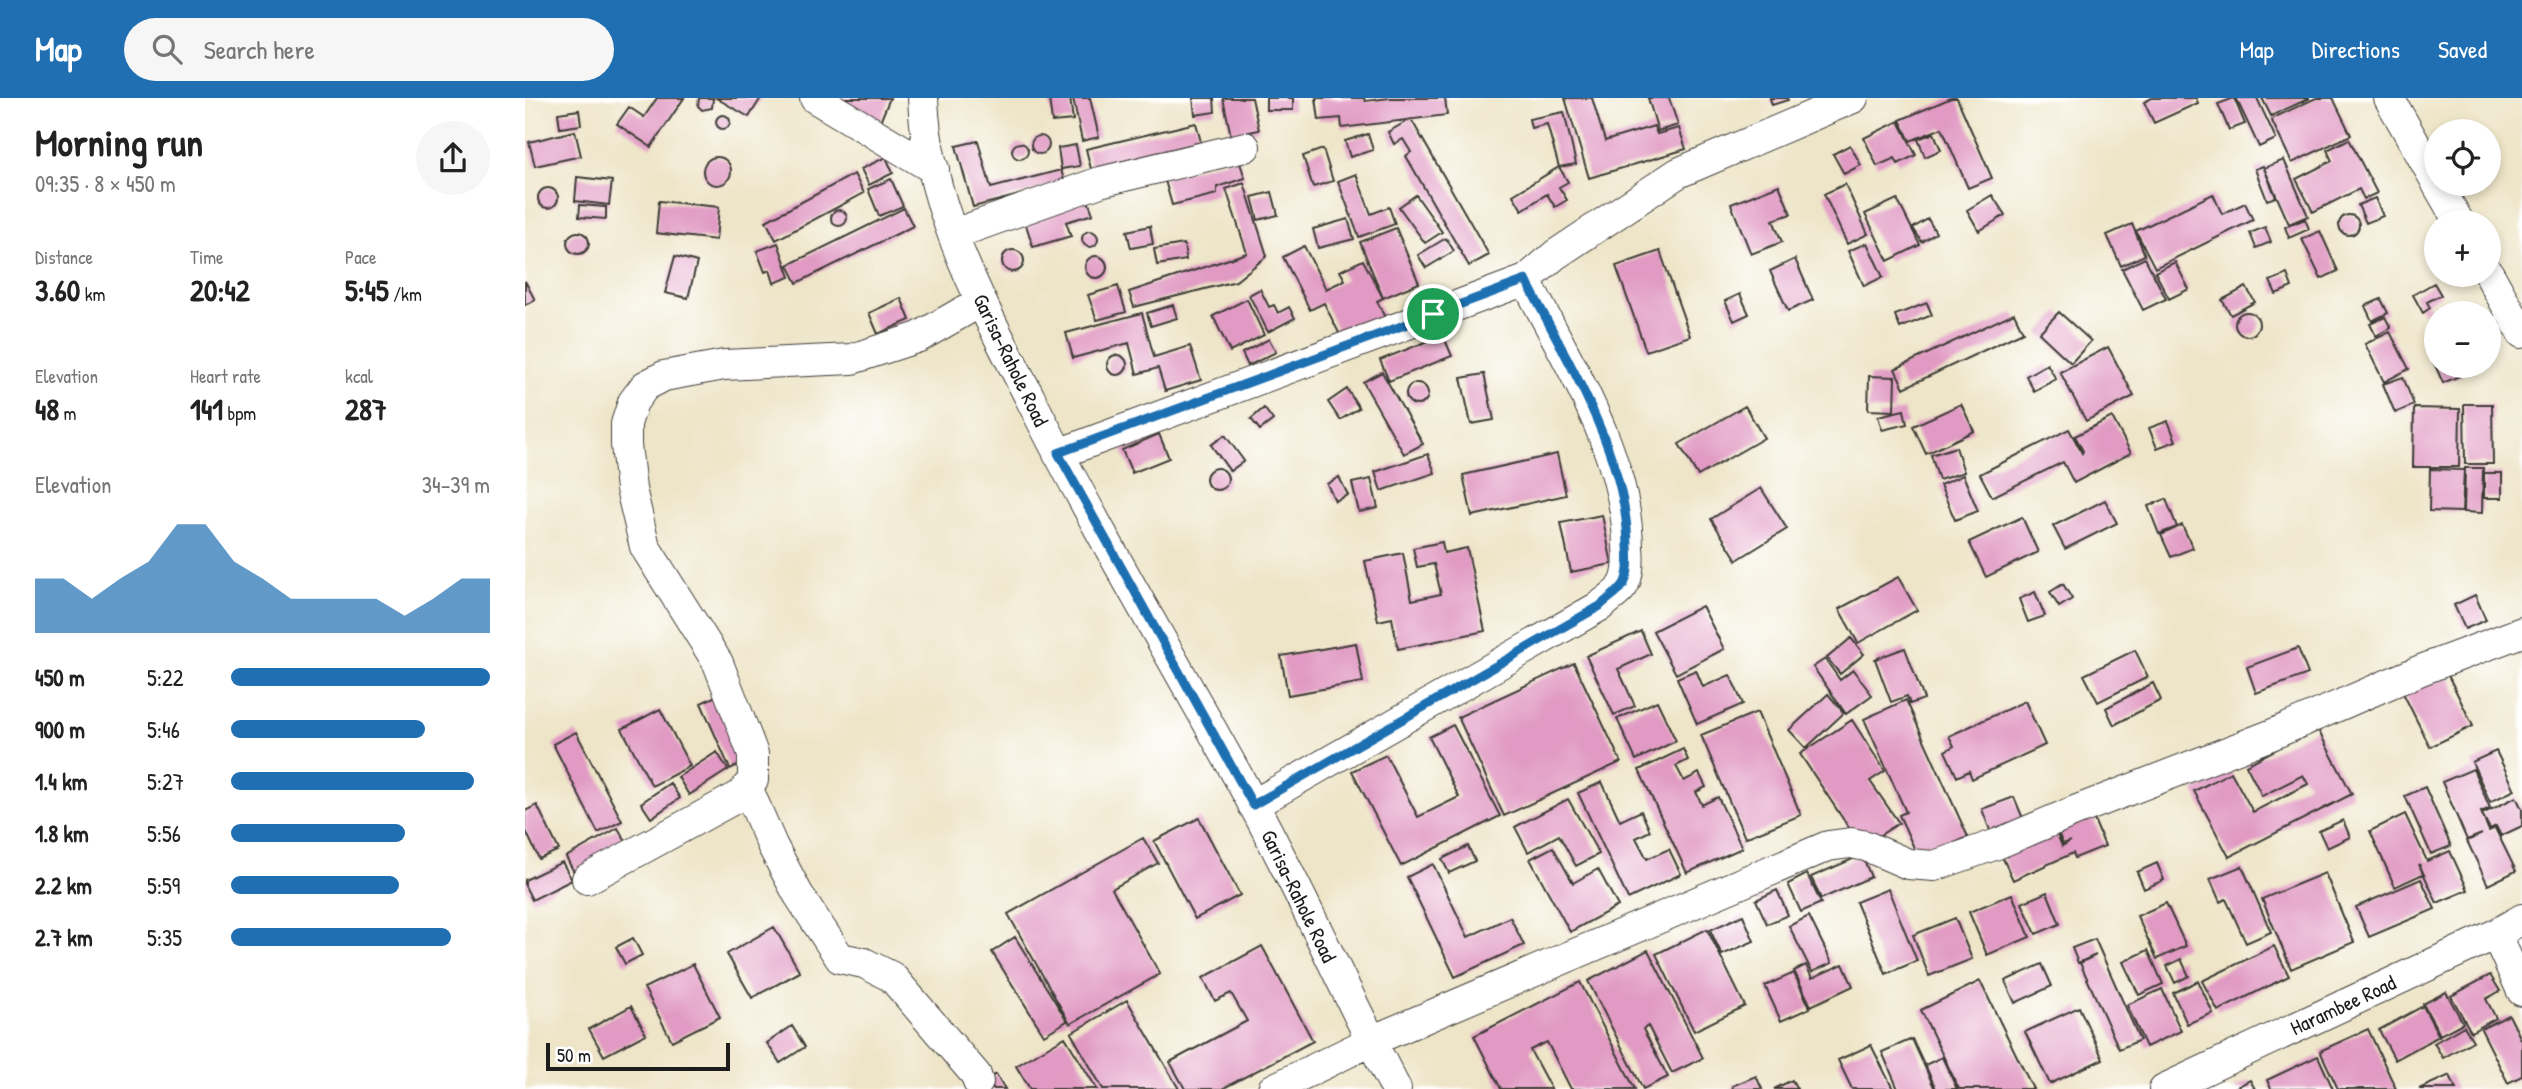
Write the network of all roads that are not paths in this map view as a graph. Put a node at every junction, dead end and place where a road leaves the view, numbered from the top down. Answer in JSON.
{"nodes":[{"id":1,"x":815,"y":98,"type":"edge"},
{"id":2,"x":923,"y":98,"type":"edge"},
{"id":3,"x":1853,"y":98,"type":"edge"},
{"id":4,"x":2389,"y":98,"type":"edge"},
{"id":5,"x":1245,"y":147,"type":"dead end"},
{"id":6,"x":2424,"y":160,"type":"edge"},
{"id":7,"x":934,"y":169,"type":"junction"},
{"id":8,"x":954,"y":234,"type":"junction"},
{"id":9,"x":1526,"y":280,"type":"junction"},
{"id":10,"x":2496,"y":287,"type":"edge"},
{"id":11,"x":980,"y":302,"type":"junction"},
{"id":12,"x":2522,"y":333,"type":"edge"},
{"id":13,"x":1058,"y":453,"type":"junction"},
{"id":14,"x":2522,"y":632,"type":"edge"},
{"id":15,"x":747,"y":787,"type":"junction"},
{"id":16,"x":1253,"y":805,"type":"junction"},
{"id":17,"x":587,"y":879,"type":"dead end"},
{"id":18,"x":2522,"y":919,"type":"edge"},
{"id":19,"x":2496,"y":934,"type":"junction"},
{"id":20,"x":2522,"y":992,"type":"edge"},
{"id":21,"x":1371,"y":1041,"type":"junction"},
{"id":22,"x":978,"y":1082,"type":"dead end"},
{"id":23,"x":1273,"y":1089,"type":"edge"},
{"id":24,"x":1396,"y":1089,"type":"edge"},
{"id":25,"x":2164,"y":1089,"type":"edge"}],
"edges":[{"from":1,"to":7,"type":"street"},
{"from":2,"to":7,"type":"street","name":"Garisa-Rahole Road"},
{"from":3,"to":9,"type":"street"},
{"from":4,"to":6,"type":"street"},
{"from":5,"to":8,"type":"street"},
{"from":7,"to":8,"type":"street","name":"Garisa-Rahole Road"},
{"from":8,"to":11,"type":"street","name":"Garisa-Rahole Road"},
{"from":9,"to":13,"type":"street"},
{"from":9,"to":16,"type":"street"},
{"from":10,"to":12,"type":"street"},
{"from":11,"to":13,"type":"street","name":"Garisa-Rahole Road"},
{"from":11,"to":15,"type":"street"},
{"from":13,"to":16,"type":"street","name":"Garisa-Rahole Road"},
{"from":14,"to":21,"type":"street"},
{"from":15,"to":17,"type":"street"},
{"from":15,"to":22,"type":"street"},
{"from":16,"to":21,"type":"street","name":"Garisa-Rahole Road"},
{"from":18,"to":19,"type":"street","name":"Harambee Road"},
{"from":19,"to":20,"type":"street"},
{"from":19,"to":25,"type":"street","name":"Harambee Road"},
{"from":21,"to":23,"type":"street"},
{"from":21,"to":24,"type":"street","name":"Garisa-Rahole Road"}]}
